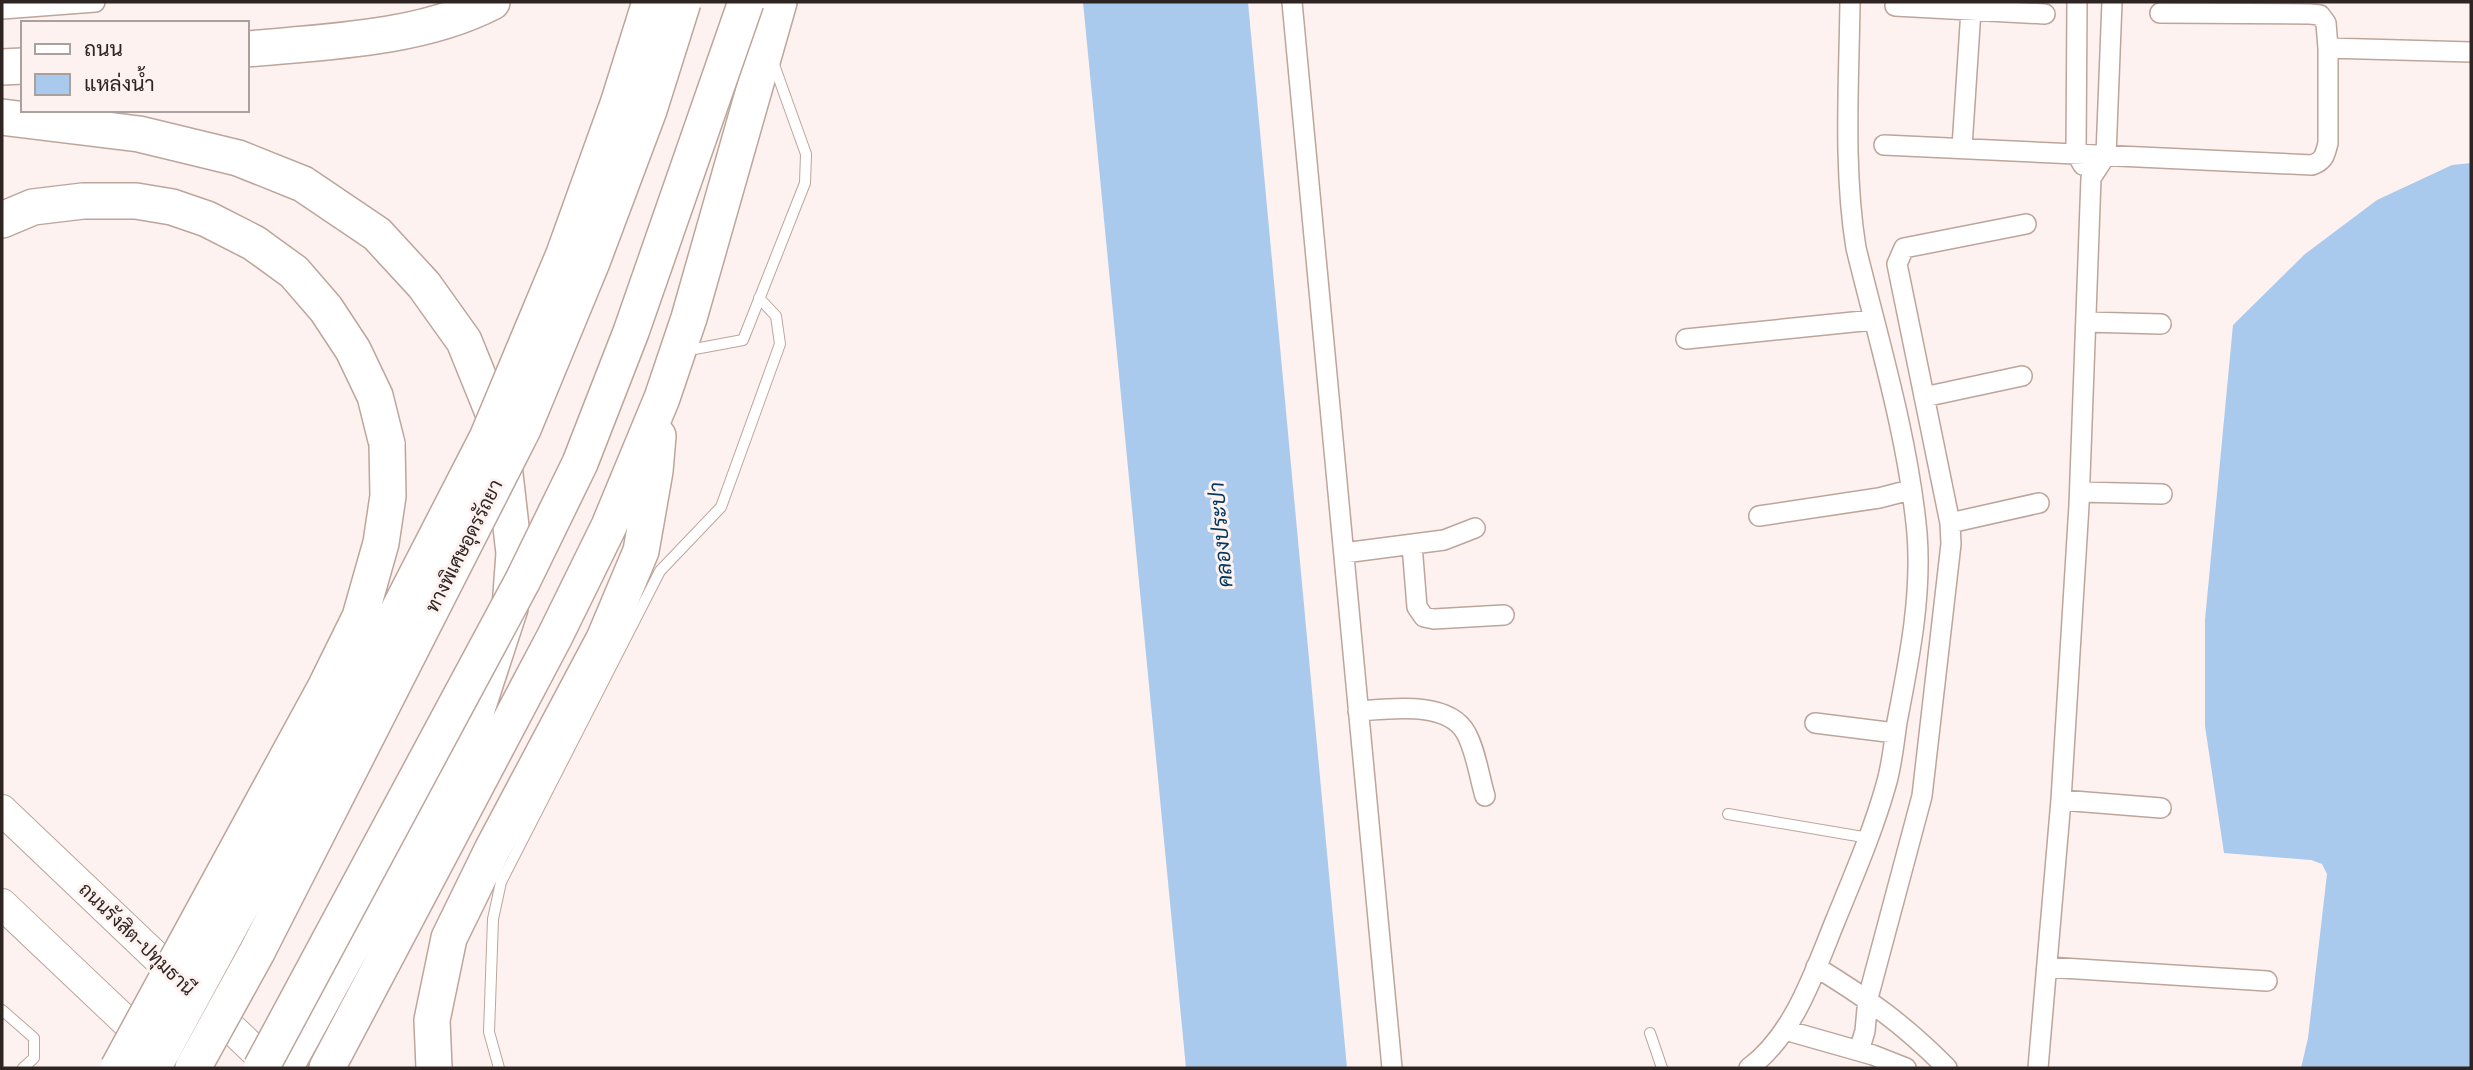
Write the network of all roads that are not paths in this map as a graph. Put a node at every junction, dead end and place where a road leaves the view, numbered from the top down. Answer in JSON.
{"nodes":[{"id":1,"x":95,"y":2,"type":"edge"},
{"id":2,"x":492,"y":2,"type":"edge"},
{"id":3,"x":650,"y":2,"type":"edge"},
{"id":4,"x":683,"y":2,"type":"edge"},
{"id":5,"x":746,"y":2,"type":"edge"},
{"id":6,"x":779,"y":2,"type":"edge"},
{"id":7,"x":1292,"y":2,"type":"edge"},
{"id":8,"x":1850,"y":2,"type":"edge"},
{"id":9,"x":2077,"y":2,"type":"edge"},
{"id":10,"x":2112,"y":2,"type":"edge"},
{"id":11,"x":1895,"y":6,"type":"dead end"},
{"id":12,"x":2,"y":9,"type":"edge"},
{"id":13,"x":1971,"y":10,"type":"junction"},
{"id":14,"x":2160,"y":13,"type":"dead end"},
{"id":15,"x":2045,"y":14,"type":"dead end"},
{"id":16,"x":767,"y":45,"type":"junction"},
{"id":17,"x":2328,"y":48,"type":"junction"},
{"id":18,"x":248,"y":49,"type":"edge"},
{"id":19,"x":2471,"y":52,"type":"edge"},
{"id":20,"x":21,"y":66,"type":"edge"},
{"id":21,"x":2,"y":67,"type":"edge"},
{"id":22,"x":2,"y":117,"type":"edge"},
{"id":23,"x":1884,"y":145,"type":"dead end"},
{"id":24,"x":1962,"y":148,"type":"junction"},
{"id":25,"x":2076,"y":153,"type":"junction"},
{"id":26,"x":2106,"y":155,"type":"junction"},
{"id":27,"x":2091,"y":178,"type":"junction"},
{"id":28,"x":2,"y":220,"type":"edge"},
{"id":29,"x":2026,"y":224,"type":"dead end"},
{"id":30,"x":759,"y":298,"type":"junction"},
{"id":31,"x":1873,"y":320,"type":"junction"},
{"id":32,"x":2085,"y":322,"type":"junction"},
{"id":33,"x":2161,"y":324,"type":"dead end"},
{"id":34,"x":1686,"y":339,"type":"dead end"},
{"id":35,"x":677,"y":352,"type":"junction"},
{"id":36,"x":2022,"y":376,"type":"dead end"},
{"id":37,"x":1924,"y":397,"type":"junction"},
{"id":38,"x":662,"y":398,"type":"junction"},
{"id":39,"x":1910,"y":490,"type":"junction"},
{"id":40,"x":2080,"y":492,"type":"junction"},
{"id":41,"x":2162,"y":494,"type":"dead end"},
{"id":42,"x":2039,"y":503,"type":"dead end"},
{"id":43,"x":1759,"y":516,"type":"dead end"},
{"id":44,"x":1950,"y":523,"type":"junction"},
{"id":45,"x":1475,"y":528,"type":"dead end"},
{"id":46,"x":1412,"y":545,"type":"junction"},
{"id":47,"x":1345,"y":553,"type":"junction"},
{"id":48,"x":1504,"y":615,"type":"dead end"},
{"id":49,"x":1358,"y":710,"type":"junction"},
{"id":50,"x":1815,"y":723,"type":"dead end"},
{"id":51,"x":1895,"y":733,"type":"junction"},
{"id":52,"x":1485,"y":796,"type":"dead end"},
{"id":53,"x":2061,"y":800,"type":"junction"},
{"id":54,"x":2161,"y":808,"type":"dead end"},
{"id":55,"x":2,"y":810,"type":"edge"},
{"id":56,"x":1728,"y":814,"type":"dead end"},
{"id":57,"x":1869,"y":838,"type":"junction"},
{"id":58,"x":5,"y":913,"type":"edge"},
{"id":59,"x":1816,"y":967,"type":"junction"},
{"id":60,"x":2047,"y":967,"type":"junction"},
{"id":61,"x":2267,"y":981,"type":"dead end"},
{"id":62,"x":1868,"y":998,"type":"junction"},
{"id":63,"x":2,"y":1010,"type":"edge"},
{"id":64,"x":1785,"y":1030,"type":"junction"},
{"id":65,"x":1650,"y":1033,"type":"dead end"},
{"id":66,"x":1859,"y":1051,"type":"junction"},
{"id":67,"x":23,"y":1068,"type":"edge"},
{"id":68,"x":118,"y":1068,"type":"edge"},
{"id":69,"x":153,"y":1068,"type":"edge"},
{"id":70,"x":175,"y":1068,"type":"edge"},
{"id":71,"x":193,"y":1068,"type":"edge"},
{"id":72,"x":261,"y":1068,"type":"edge"},
{"id":73,"x":273,"y":1068,"type":"edge"},
{"id":74,"x":285,"y":1068,"type":"edge"},
{"id":75,"x":327,"y":1068,"type":"edge"},
{"id":76,"x":434,"y":1068,"type":"edge"},
{"id":77,"x":499,"y":1068,"type":"edge"},
{"id":78,"x":1392,"y":1068,"type":"edge"},
{"id":79,"x":1662,"y":1068,"type":"edge"},
{"id":80,"x":1749,"y":1068,"type":"edge"},
{"id":81,"x":1906,"y":1068,"type":"edge"},
{"id":82,"x":1947,"y":1068,"type":"edge"},
{"id":83,"x":2038,"y":1068,"type":"edge"}],
"edges":[{"from":1,"to":12,"type":"street"},
{"from":2,"to":18,"type":"highway"},
{"from":3,"to":69,"type":"highway","bridge":true},
{"from":4,"to":71,"type":"highway","name":"ทางพิเศษอุดรรัถยา","bridge":true},
{"from":5,"to":72,"type":"highway","bridge":true},
{"from":6,"to":16,"type":"highway"},
{"from":7,"to":47,"type":"street"},
{"from":8,"to":31,"type":"street"},
{"from":9,"to":25,"type":"street"},
{"from":10,"to":26,"type":"street"},
{"from":11,"to":13,"type":"street"},
{"from":13,"to":15,"type":"street"},
{"from":13,"to":24,"type":"street"},
{"from":14,"to":17,"type":"street"},
{"from":16,"to":30,"type":"lane"},
{"from":16,"to":35,"type":"highway"},
{"from":17,"to":19,"type":"street"},
{"from":17,"to":26,"type":"street"},
{"from":20,"to":21,"type":"highway"},
{"from":22,"to":74,"type":"highway"},
{"from":23,"to":24,"type":"street"},
{"from":24,"to":25,"type":"street"},
{"from":25,"to":26,"type":"street"},
{"from":25,"to":27,"type":"street"},
{"from":26,"to":27,"type":"street"},
{"from":27,"to":32,"type":"street"},
{"from":28,"to":68,"type":"highway","bridge":true},
{"from":29,"to":37,"type":"street"},
{"from":30,"to":35,"type":"lane"},
{"from":30,"to":77,"type":"lane"},
{"from":31,"to":34,"type":"street"},
{"from":31,"to":39,"type":"street"},
{"from":32,"to":33,"type":"street"},
{"from":32,"to":40,"type":"street"},
{"from":35,"to":38,"type":"highway"},
{"from":36,"to":37,"type":"street"},
{"from":37,"to":44,"type":"street"},
{"from":38,"to":75,"type":"highway"},
{"from":38,"to":76,"type":"highway"},
{"from":39,"to":43,"type":"street"},
{"from":39,"to":51,"type":"street"},
{"from":40,"to":41,"type":"street"},
{"from":40,"to":53,"type":"street"},
{"from":42,"to":44,"type":"street"},
{"from":44,"to":62,"type":"street"},
{"from":45,"to":46,"type":"street"},
{"from":46,"to":47,"type":"street"},
{"from":46,"to":48,"type":"street"},
{"from":47,"to":49,"type":"street"},
{"from":49,"to":52,"type":"street"},
{"from":49,"to":78,"type":"street"},
{"from":50,"to":51,"type":"street"},
{"from":51,"to":57,"type":"street"},
{"from":53,"to":54,"type":"street"},
{"from":53,"to":60,"type":"street"},
{"from":55,"to":73,"type":"main road","name":"ถนนรังสิต-ปทุมธานี"},
{"from":56,"to":57,"type":"lane"},
{"from":57,"to":59,"type":"street"},
{"from":58,"to":70,"type":"main road"},
{"from":59,"to":62,"type":"street"},
{"from":59,"to":64,"type":"street"},
{"from":60,"to":61,"type":"street"},
{"from":60,"to":83,"type":"street"},
{"from":62,"to":66,"type":"street"},
{"from":62,"to":82,"type":"street"},
{"from":63,"to":67,"type":"lane"},
{"from":64,"to":66,"type":"street"},
{"from":64,"to":80,"type":"street"},
{"from":65,"to":79,"type":"lane"},
{"from":66,"to":81,"type":"street"}]}
